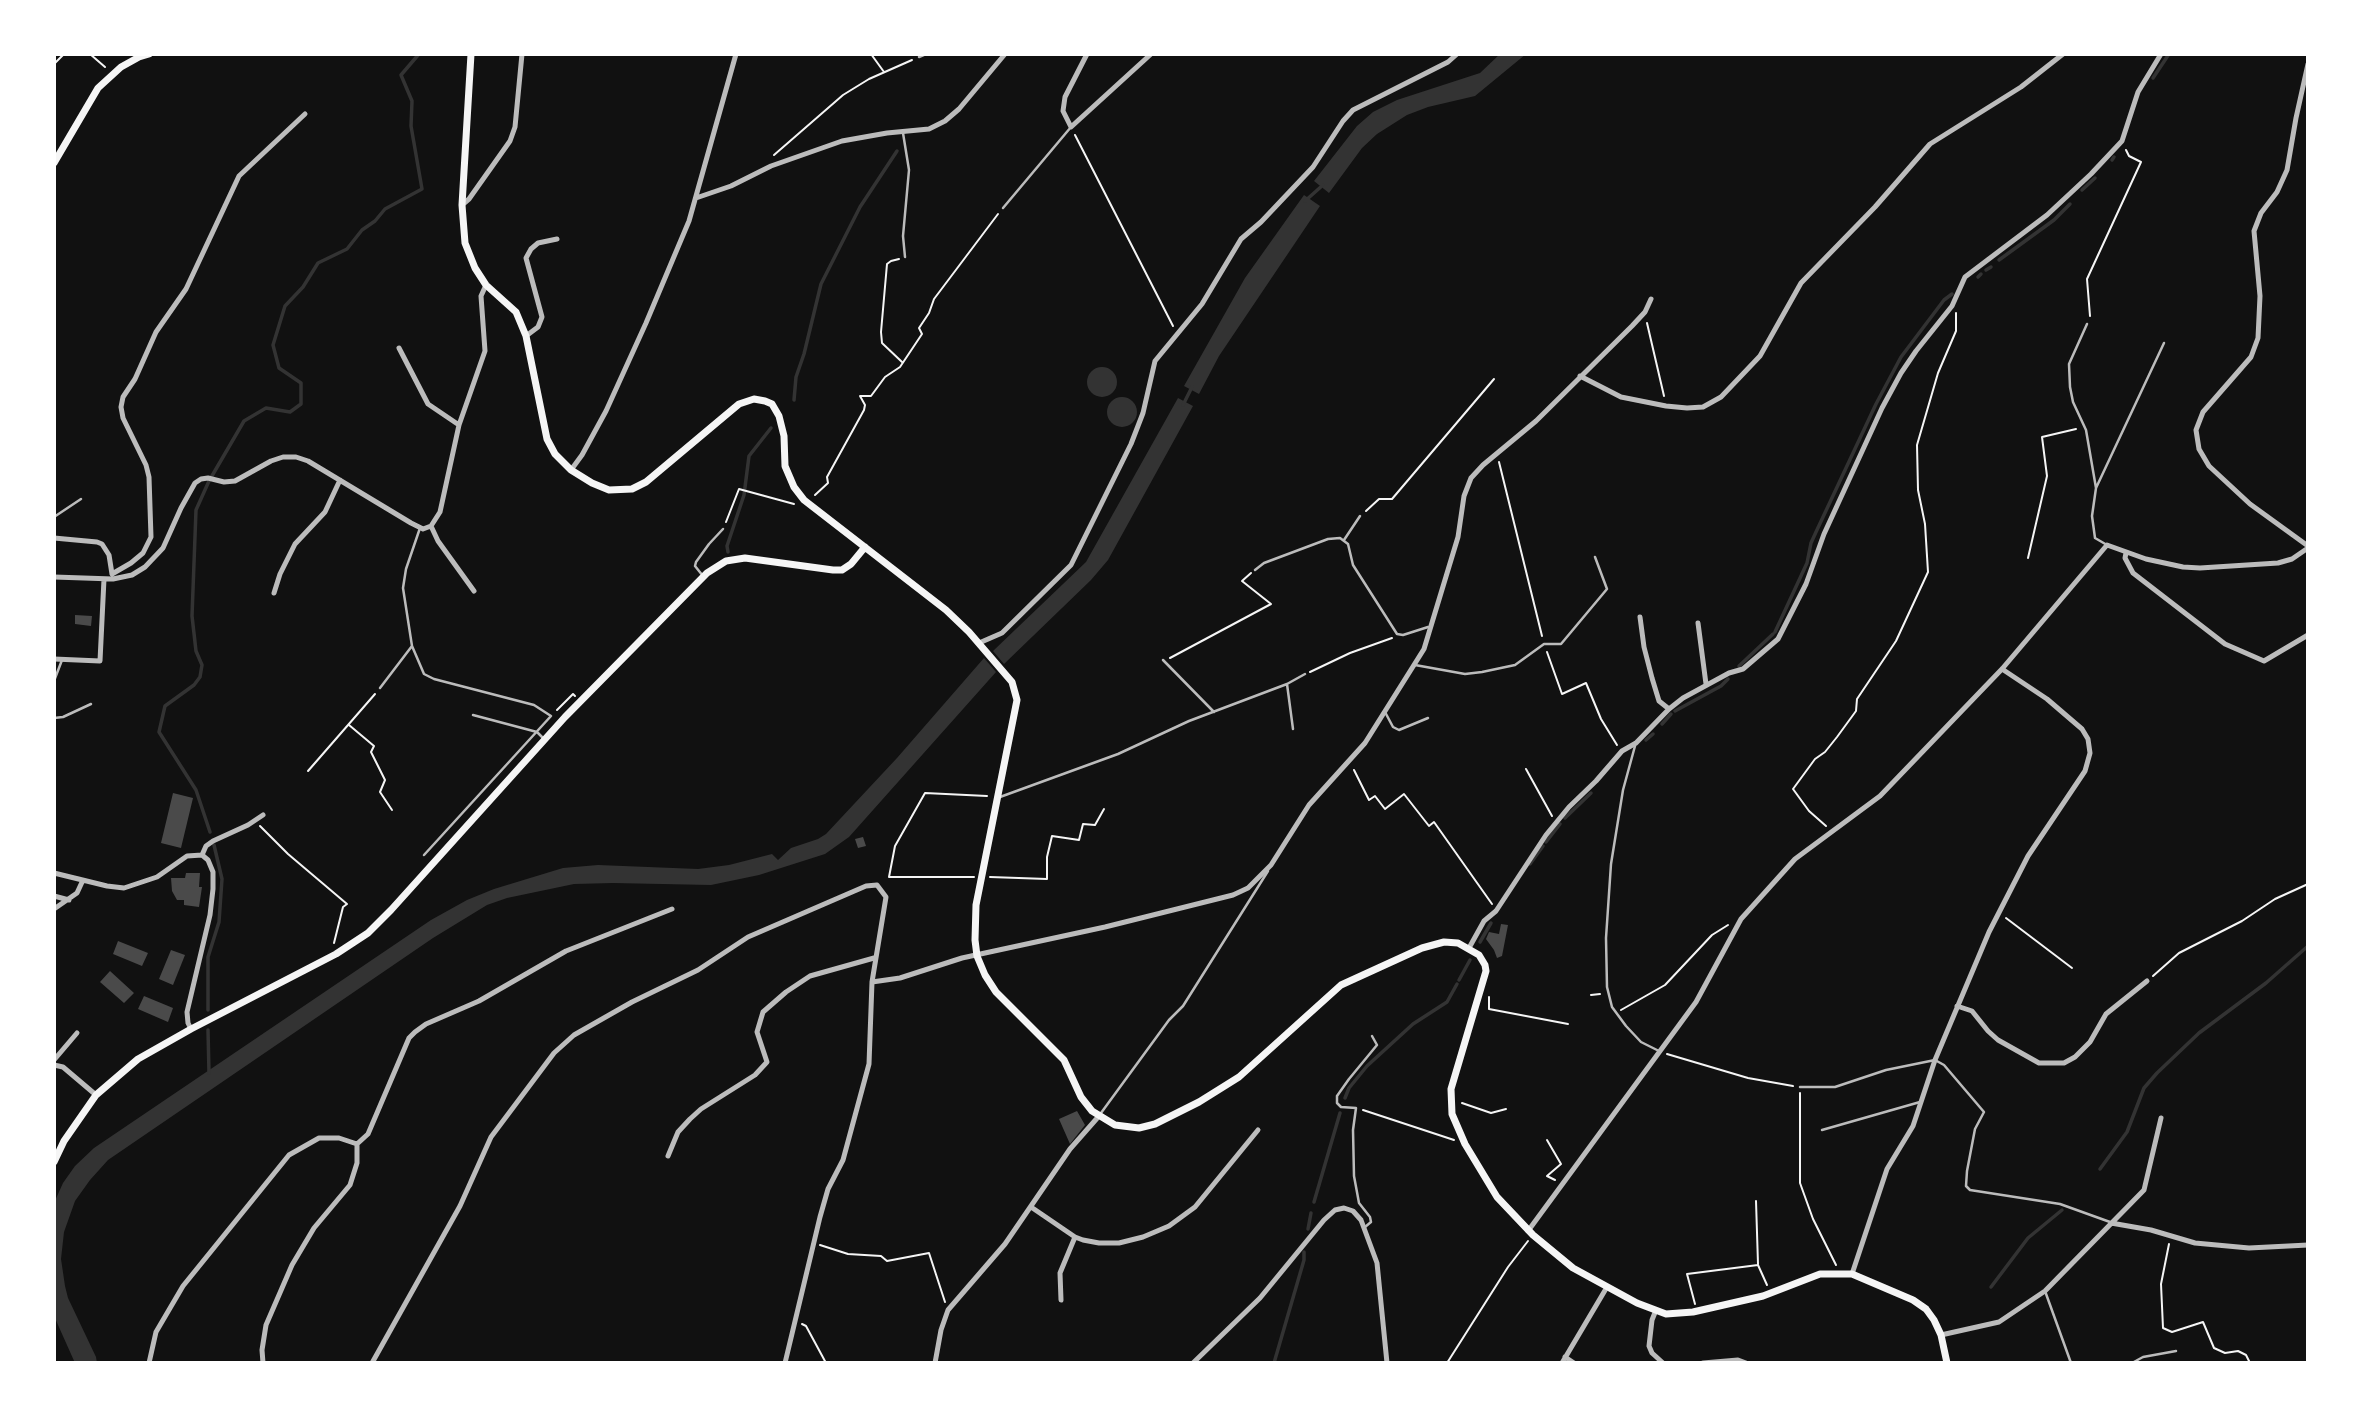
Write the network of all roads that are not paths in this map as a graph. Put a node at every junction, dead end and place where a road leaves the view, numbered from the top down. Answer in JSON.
{"nodes":[{"id":1,"x":149,"y":54,"type":"edge"},
{"id":2,"x":471,"y":54,"type":"edge"},
{"id":3,"x":522,"y":54,"type":"edge"},
{"id":4,"x":736,"y":54,"type":"edge"},
{"id":5,"x":926,"y":54,"type":"edge"},
{"id":6,"x":1005,"y":54,"type":"edge"},
{"id":7,"x":1087,"y":54,"type":"edge"},
{"id":8,"x":1151,"y":54,"type":"edge"},
{"id":9,"x":1457,"y":54,"type":"edge"},
{"id":10,"x":2063,"y":54,"type":"edge"},
{"id":11,"x":2161,"y":54,"type":"edge"},
{"id":12,"x":919,"y":57,"type":"road end"},
{"id":13,"x":2308,"y":64,"type":"edge"},
{"id":14,"x":305,"y":114,"type":"dead end"},
{"id":15,"x":1071,"y":127,"type":"junction"},
{"id":16,"x":903,"y":133,"type":"junction"},
{"id":17,"x":54,"y":163,"type":"edge"},
{"id":18,"x":696,"y":198,"type":"junction"},
{"id":19,"x":462,"y":205,"type":"junction"},
{"id":20,"x":1003,"y":208,"type":"road end"},
{"id":21,"x":557,"y":239,"type":"dead end"},
{"id":22,"x":905,"y":257,"type":"dead end"},
{"id":23,"x":486,"y":285,"type":"junction"},
{"id":24,"x":1651,"y":299,"type":"dead end"},
{"id":25,"x":2087,"y":324,"type":"dead end"},
{"id":26,"x":526,"y":336,"type":"junction"},
{"id":27,"x":2164,"y":343,"type":"dead end"},
{"id":28,"x":399,"y":348,"type":"dead end"},
{"id":29,"x":1580,"y":376,"type":"junction"},
{"id":30,"x":459,"y":425,"type":"junction"},
{"id":31,"x":571,"y":470,"type":"junction"},
{"id":32,"x":340,"y":480,"type":"junction"},
{"id":33,"x":2096,"y":488,"type":"junction"},
{"id":34,"x":81,"y":499,"type":"dead end"},
{"id":35,"x":1360,"y":516,"type":"road end"},
{"id":36,"x":54,"y":517,"type":"edge"},
{"id":37,"x":431,"y":526,"type":"junction"},
{"id":38,"x":420,"y":528,"type":"junction"},
{"id":39,"x":723,"y":529,"type":"road end"},
{"id":40,"x":54,"y":538,"type":"edge"},
{"id":41,"x":1344,"y":540,"type":"junction"},
{"id":42,"x":2107,"y":545,"type":"junction"},
{"id":43,"x":865,"y":547,"type":"junction"},
{"id":44,"x":2308,"y":547,"type":"edge"},
{"id":45,"x":2126,"y":553,"type":"junction"},
{"id":46,"x":1595,"y":557,"type":"dead end"},
{"id":47,"x":1255,"y":570,"type":"road end"},
{"id":48,"x":113,"y":576,"type":"junction"},
{"id":49,"x":703,"y":576,"type":"junction"},
{"id":50,"x":54,"y":577,"type":"edge"},
{"id":51,"x":104,"y":579,"type":"junction"},
{"id":52,"x":474,"y":591,"type":"dead end"},
{"id":53,"x":274,"y":593,"type":"dead end"},
{"id":54,"x":1640,"y":617,"type":"dead end"},
{"id":55,"x":1698,"y":623,"type":"dead end"},
{"id":56,"x":1430,"y":626,"type":"junction"},
{"id":57,"x":2308,"y":635,"type":"edge"},
{"id":58,"x":979,"y":643,"type":"junction"},
{"id":59,"x":412,"y":646,"type":"junction"},
{"id":60,"x":54,"y":659,"type":"edge"},
{"id":61,"x":62,"y":660,"type":"junction"},
{"id":62,"x":1163,"y":660,"type":"road end"},
{"id":63,"x":1415,"y":665,"type":"junction"},
{"id":64,"x":2002,"y":669,"type":"junction"},
{"id":65,"x":1305,"y":674,"type":"road end"},
{"id":66,"x":54,"y":681,"type":"edge"},
{"id":67,"x":1286,"y":684,"type":"junction"},
{"id":68,"x":1706,"y":684,"type":"junction"},
{"id":69,"x":380,"y":688,"type":"road end"},
{"id":70,"x":91,"y":704,"type":"dead end"},
{"id":71,"x":1669,"y":709,"type":"junction"},
{"id":72,"x":1214,"y":712,"type":"junction"},
{"id":73,"x":1385,"y":712,"type":"junction"},
{"id":74,"x":473,"y":715,"type":"dead end"},
{"id":75,"x":54,"y":718,"type":"edge"},
{"id":76,"x":1428,"y":718,"type":"dead end"},
{"id":77,"x":1293,"y":729,"type":"dead end"},
{"id":78,"x":537,"y":733,"type":"junction"},
{"id":79,"x":544,"y":739,"type":"junction"},
{"id":80,"x":1636,"y":743,"type":"junction"},
{"id":81,"x":998,"y":797,"type":"junction"},
{"id":82,"x":263,"y":815,"type":"dead end"},
{"id":83,"x":202,"y":855,"type":"junction"},
{"id":84,"x":424,"y":855,"type":"dead end"},
{"id":85,"x":1271,"y":865,"type":"junction"},
{"id":86,"x":54,"y":873,"type":"edge"},
{"id":87,"x":83,"y":880,"type":"junction"},
{"id":88,"x":54,"y":897,"type":"edge"},
{"id":89,"x":69,"y":900,"type":"junction"},
{"id":90,"x":54,"y":909,"type":"edge"},
{"id":91,"x":672,"y":909,"type":"dead end"},
{"id":92,"x":1469,"y":948,"type":"junction"},
{"id":93,"x":977,"y":956,"type":"junction"},
{"id":94,"x":874,"y":958,"type":"junction"},
{"id":95,"x":872,"y":982,"type":"junction"},
{"id":96,"x":2147,"y":982,"type":"road end"},
{"id":97,"x":1957,"y":1006,"type":"junction"},
{"id":98,"x":191,"y":1029,"type":"junction"},
{"id":99,"x":77,"y":1033,"type":"dead end"},
{"id":100,"x":1372,"y":1036,"type":"dead end"},
{"id":101,"x":1659,"y":1051,"type":"junction"},
{"id":102,"x":54,"y":1060,"type":"edge"},
{"id":103,"x":1935,"y":1060,"type":"junction"},
{"id":104,"x":54,"y":1065,"type":"edge"},
{"id":105,"x":1800,"y":1087,"type":"road end"},
{"id":106,"x":96,"y":1096,"type":"junction"},
{"id":107,"x":1920,"y":1102,"type":"junction"},
{"id":108,"x":1099,"y":1116,"type":"junction"},
{"id":109,"x":2161,"y":1118,"type":"dead end"},
{"id":110,"x":1258,"y":1130,"type":"dead end"},
{"id":111,"x":1822,"y":1130,"type":"dead end"},
{"id":112,"x":357,"y":1144,"type":"junction"},
{"id":113,"x":668,"y":1156,"type":"dead end"},
{"id":114,"x":54,"y":1163,"type":"edge"},
{"id":115,"x":1031,"y":1207,"type":"junction"},
{"id":116,"x":2111,"y":1223,"type":"junction"},
{"id":117,"x":1365,"y":1227,"type":"junction"},
{"id":118,"x":1530,"y":1233,"type":"junction"},
{"id":119,"x":1074,"y":1237,"type":"junction"},
{"id":120,"x":2308,"y":1245,"type":"edge"},
{"id":121,"x":1853,"y":1274,"type":"junction"},
{"id":122,"x":1606,"y":1287,"type":"junction"},
{"id":123,"x":2045,"y":1291,"type":"junction"},
{"id":124,"x":1061,"y":1300,"type":"dead end"},
{"id":125,"x":1656,"y":1310,"type":"junction"},
{"id":126,"x":1941,"y":1335,"type":"junction"},
{"id":127,"x":2176,"y":1351,"type":"dead end"},
{"id":128,"x":1564,"y":1360,"type":"edge"},
{"id":129,"x":149,"y":1363,"type":"edge"},
{"id":130,"x":263,"y":1363,"type":"edge"},
{"id":131,"x":372,"y":1363,"type":"edge"},
{"id":132,"x":785,"y":1363,"type":"edge"},
{"id":133,"x":934,"y":1363,"type":"edge"},
{"id":134,"x":1193,"y":1363,"type":"edge"},
{"id":135,"x":1387,"y":1363,"type":"edge"},
{"id":136,"x":1574,"y":1363,"type":"edge"},
{"id":137,"x":1663,"y":1363,"type":"edge"},
{"id":138,"x":1703,"y":1363,"type":"edge"},
{"id":139,"x":1746,"y":1363,"type":"edge"},
{"id":140,"x":1947,"y":1363,"type":"edge"},
{"id":141,"x":2071,"y":1363,"type":"edge"},
{"id":142,"x":2132,"y":1363,"type":"edge"}],
"edges":[{"from":1,"to":17,"type":"main road"},
{"from":2,"to":19,"type":"main road"},
{"from":3,"to":19,"type":"street"},
{"from":4,"to":18,"type":"street"},
{"from":5,"to":12,"type":"lane"},
{"from":6,"to":16,"type":"street"},
{"from":7,"to":15,"type":"street"},
{"from":8,"to":15,"type":"street"},
{"from":9,"to":58,"type":"street"},
{"from":10,"to":29,"type":"street"},
{"from":11,"to":68,"type":"street"},
{"from":13,"to":44,"type":"street"},
{"from":14,"to":48,"type":"street"},
{"from":15,"to":20,"type":"lane"},
{"from":16,"to":18,"type":"street"},
{"from":16,"to":22,"type":"lane"},
{"from":18,"to":31,"type":"street"},
{"from":19,"to":23,"type":"main road"},
{"from":21,"to":26,"type":"street"},
{"from":23,"to":26,"type":"main road"},
{"from":23,"to":30,"type":"street"},
{"from":24,"to":29,"type":"street"},
{"from":25,"to":33,"type":"lane"},
{"from":26,"to":31,"type":"main road"},
{"from":27,"to":33,"type":"lane"},
{"from":28,"to":30,"type":"street"},
{"from":29,"to":56,"type":"street"},
{"from":30,"to":37,"type":"street"},
{"from":31,"to":43,"type":"main road"},
{"from":32,"to":38,"type":"street"},
{"from":32,"to":48,"type":"street"},
{"from":32,"to":53,"type":"street"},
{"from":33,"to":42,"type":"lane"},
{"from":34,"to":36,"type":"lane"},
{"from":35,"to":41,"type":"lane"},
{"from":37,"to":38,"type":"street"},
{"from":37,"to":52,"type":"street"},
{"from":38,"to":59,"type":"lane"},
{"from":39,"to":49,"type":"lane"},
{"from":40,"to":48,"type":"street"},
{"from":41,"to":47,"type":"lane"},
{"from":41,"to":56,"type":"lane"},
{"from":42,"to":45,"type":"street"},
{"from":42,"to":64,"type":"street"},
{"from":43,"to":49,"type":"main road"},
{"from":43,"to":58,"type":"main road"},
{"from":44,"to":45,"type":"street"},
{"from":45,"to":57,"type":"street"},
{"from":46,"to":63,"type":"lane"},
{"from":48,"to":51,"type":"street"},
{"from":49,"to":79,"type":"main road"},
{"from":50,"to":51,"type":"street"},
{"from":51,"to":61,"type":"street"},
{"from":54,"to":71,"type":"street"},
{"from":55,"to":68,"type":"street"},
{"from":56,"to":63,"type":"street"},
{"from":58,"to":81,"type":"main road"},
{"from":59,"to":69,"type":"lane"},
{"from":59,"to":78,"type":"lane"},
{"from":60,"to":61,"type":"street"},
{"from":61,"to":66,"type":"lane"},
{"from":62,"to":72,"type":"lane"},
{"from":63,"to":73,"type":"street"},
{"from":64,"to":97,"type":"street"},
{"from":64,"to":101,"type":"street"},
{"from":65,"to":67,"type":"lane"},
{"from":67,"to":72,"type":"lane"},
{"from":67,"to":77,"type":"lane"},
{"from":68,"to":71,"type":"street"},
{"from":70,"to":75,"type":"lane"},
{"from":71,"to":80,"type":"street"},
{"from":72,"to":81,"type":"lane"},
{"from":73,"to":76,"type":"lane"},
{"from":73,"to":85,"type":"street"},
{"from":74,"to":78,"type":"lane"},
{"from":78,"to":79,"type":"lane"},
{"from":78,"to":84,"type":"lane"},
{"from":79,"to":98,"type":"main road"},
{"from":80,"to":92,"type":"street"},
{"from":80,"to":101,"type":"lane"},
{"from":81,"to":93,"type":"main road"},
{"from":82,"to":83,"type":"street"},
{"from":83,"to":87,"type":"street"},
{"from":83,"to":98,"type":"street"},
{"from":85,"to":93,"type":"street"},
{"from":85,"to":108,"type":"lane"},
{"from":86,"to":87,"type":"street"},
{"from":87,"to":89,"type":"street"},
{"from":88,"to":89,"type":"street"},
{"from":89,"to":90,"type":"street"},
{"from":91,"to":112,"type":"street"},
{"from":92,"to":108,"type":"main road"},
{"from":92,"to":118,"type":"main road"},
{"from":93,"to":95,"type":"street"},
{"from":93,"to":108,"type":"main road"},
{"from":94,"to":95,"type":"street"},
{"from":94,"to":113,"type":"street"},
{"from":94,"to":131,"type":"street"},
{"from":95,"to":132,"type":"street"},
{"from":96,"to":97,"type":"street"},
{"from":97,"to":103,"type":"street"},
{"from":98,"to":106,"type":"main road"},
{"from":99,"to":102,"type":"street"},
{"from":100,"to":117,"type":"lane"},
{"from":101,"to":118,"type":"street"},
{"from":103,"to":105,"type":"lane"},
{"from":103,"to":107,"type":"street"},
{"from":103,"to":116,"type":"lane"},
{"from":104,"to":106,"type":"street"},
{"from":106,"to":114,"type":"main road"},
{"from":107,"to":111,"type":"lane"},
{"from":107,"to":121,"type":"street"},
{"from":108,"to":115,"type":"street"},
{"from":109,"to":116,"type":"street"},
{"from":110,"to":119,"type":"street"},
{"from":112,"to":129,"type":"street"},
{"from":112,"to":130,"type":"street"},
{"from":115,"to":119,"type":"street"},
{"from":115,"to":133,"type":"street"},
{"from":116,"to":120,"type":"street"},
{"from":116,"to":123,"type":"street"},
{"from":117,"to":134,"type":"street"},
{"from":117,"to":135,"type":"street"},
{"from":118,"to":122,"type":"main road"},
{"from":119,"to":124,"type":"street"},
{"from":121,"to":125,"type":"main road"},
{"from":121,"to":126,"type":"main road"},
{"from":122,"to":125,"type":"main road"},
{"from":122,"to":128,"type":"street"},
{"from":123,"to":126,"type":"street"},
{"from":123,"to":141,"type":"lane"},
{"from":125,"to":137,"type":"street"},
{"from":126,"to":140,"type":"main road"},
{"from":127,"to":142,"type":"lane"},
{"from":128,"to":136,"type":"street"},
{"from":138,"to":139,"type":"street"}]}
